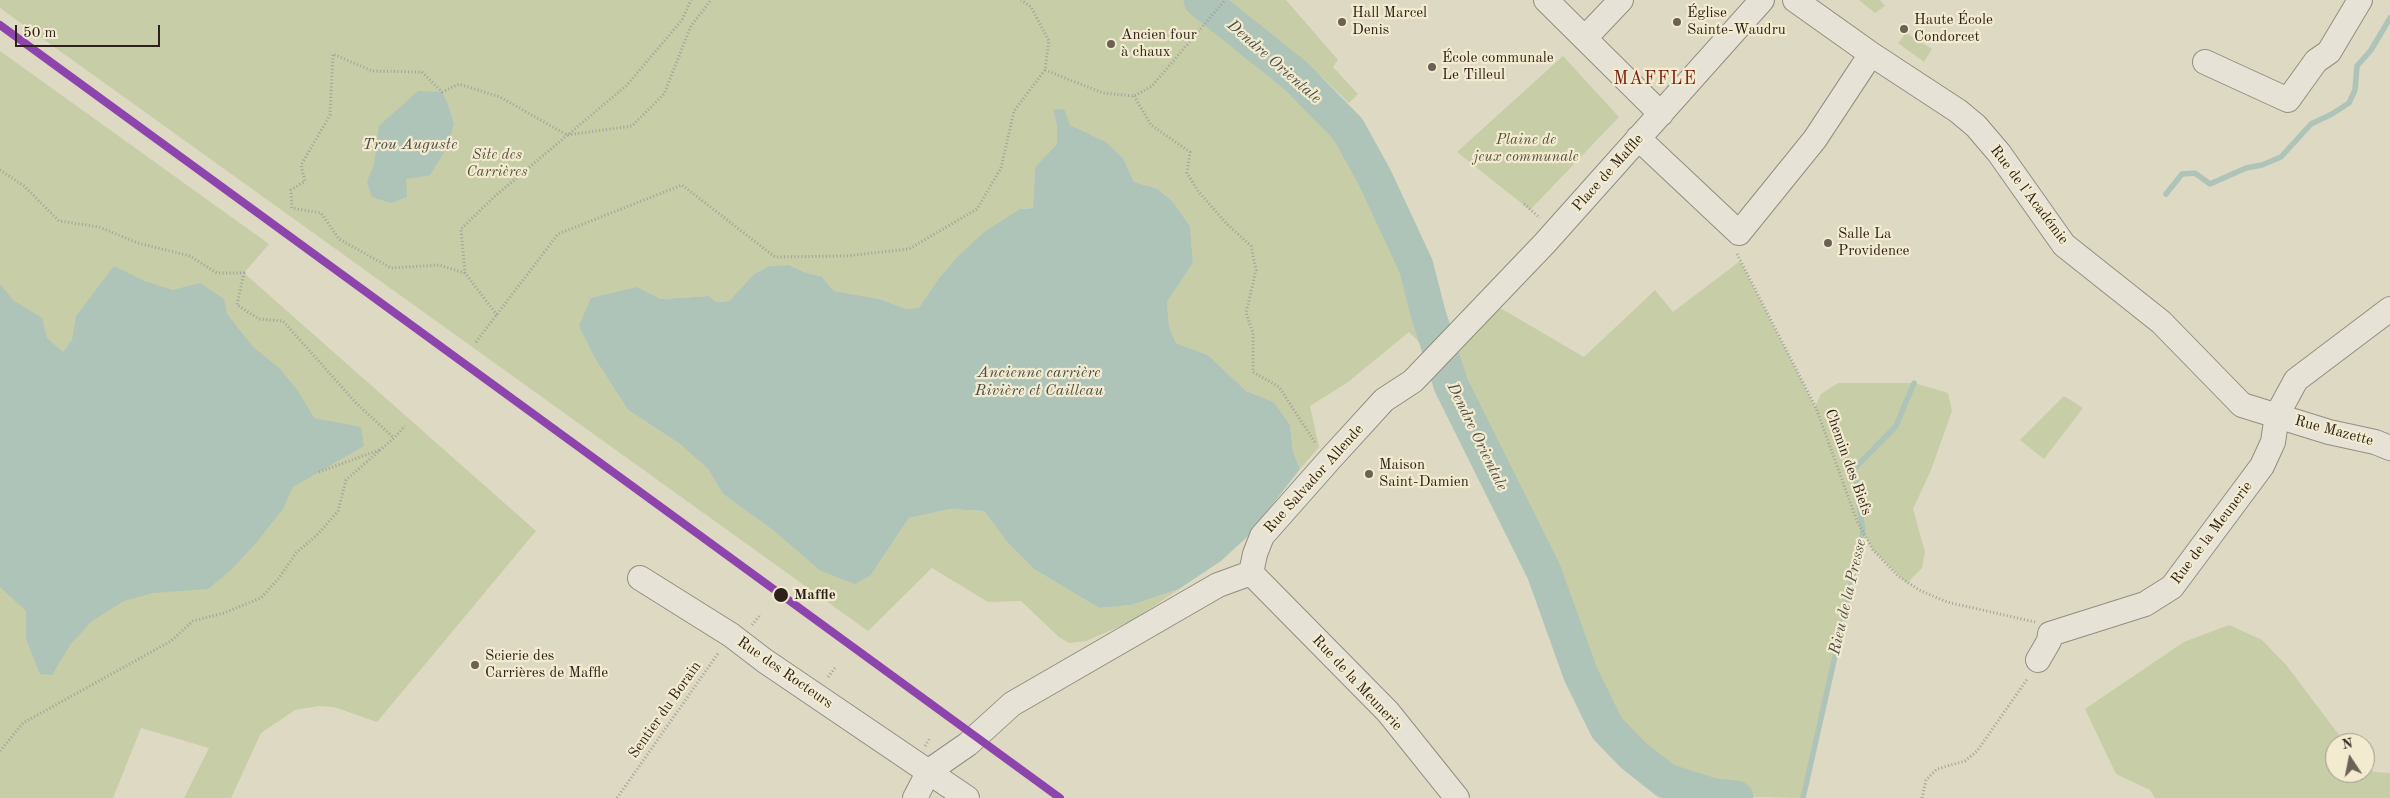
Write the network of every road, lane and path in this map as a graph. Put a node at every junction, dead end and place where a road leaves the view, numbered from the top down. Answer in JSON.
{"nodes":[{"id":1,"x":691,"y":0,"type":"edge"},
{"id":2,"x":711,"y":0,"type":"edge"},
{"id":3,"x":1021,"y":0,"type":"edge"},
{"id":4,"x":1225,"y":0,"type":"edge"},
{"id":5,"x":1546,"y":0,"type":"edge"},
{"id":6,"x":1621,"y":0,"type":"edge"},
{"id":7,"x":1762,"y":0,"type":"edge"},
{"id":8,"x":1795,"y":0,"type":"edge"},
{"id":9,"x":2360,"y":0,"type":"edge"},
{"id":10,"x":1585,"y":38,"type":"junction"},
{"id":11,"x":1870,"y":54,"type":"junction"},
{"id":12,"x":2205,"y":62,"type":"dead end"},
{"id":13,"x":1044,"y":70,"type":"junction"},
{"id":14,"x":1134,"y":96,"type":"junction"},
{"id":15,"x":1661,"y":114,"type":"junction"},
{"id":16,"x":567,"y":135,"type":"junction"},
{"id":17,"x":1638,"y":138,"type":"junction"},
{"id":18,"x":0,"y":170,"type":"edge"},
{"id":19,"x":1524,"y":204,"type":"dead end"},
{"id":20,"x":1530,"y":210,"type":"dead end"},
{"id":21,"x":1733,"y":227,"type":"junction"},
{"id":22,"x":1555,"y":232,"type":"joint"},
{"id":23,"x":465,"y":273,"type":"junction"},
{"id":24,"x":2390,"y":310,"type":"edge"},
{"id":25,"x":497,"y":315,"type":"junction"},
{"id":26,"x":476,"y":342,"type":"dead end"},
{"id":27,"x":2277,"y":415,"type":"junction"},
{"id":28,"x":405,"y":426,"type":"dead end"},
{"id":29,"x":394,"y":438,"type":"junction"},
{"id":30,"x":2390,"y":448,"type":"edge"},
{"id":31,"x":381,"y":450,"type":"junction"},
{"id":32,"x":1331,"y":458,"type":"junction"},
{"id":33,"x":318,"y":472,"type":"dead end"},
{"id":34,"x":1251,"y":573,"type":"junction"},
{"id":35,"x":640,"y":578,"type":"dead end"},
{"id":36,"x":2050,"y":634,"type":"junction"},
{"id":37,"x":731,"y":635,"type":"junction"},
{"id":38,"x":2038,"y":660,"type":"joint"},
{"id":39,"x":0,"y":751,"type":"edge"},
{"id":40,"x":929,"y":771,"type":"junction"},
{"id":41,"x":617,"y":798,"type":"edge"},
{"id":42,"x":915,"y":798,"type":"edge"},
{"id":43,"x":967,"y":798,"type":"edge"},
{"id":44,"x":1457,"y":798,"type":"edge"},
{"id":45,"x":1922,"y":798,"type":"edge"}],
"edges":[{"from":1,"to":16,"type":"path"},
{"from":2,"to":16,"type":"path"},
{"from":3,"to":13,"type":"path"},
{"from":4,"to":14,"type":"path"},
{"from":5,"to":10,"type":"street"},
{"from":6,"to":10,"type":"street"},
{"from":7,"to":15,"type":"street","name":"Place de Maffle"},
{"from":8,"to":11,"type":"street","name":"Rue de l'Académie"},
{"from":9,"to":12,"type":"street"},
{"from":10,"to":15,"type":"street"},
{"from":11,"to":21,"type":"street"},
{"from":11,"to":27,"type":"street","name":"Rue de l'Académie"},
{"from":13,"to":14,"type":"path"},
{"from":13,"to":25,"type":"path"},
{"from":14,"to":32,"type":"path"},
{"from":15,"to":17,"type":"street","name":"Place de Maffle"},
{"from":16,"to":23,"type":"path"},
{"from":16,"to":23,"type":"path"},
{"from":17,"to":21,"type":"street"},
{"from":17,"to":22,"type":"street","name":"Place de Maffle"},
{"from":18,"to":29,"type":"path"},
{"from":19,"to":20,"type":"path"},
{"from":21,"to":36,"type":"path","name":"Chemin des Biefs"},
{"from":22,"to":32,"type":"street","name":"Rue Salvador Allende"},
{"from":23,"to":25,"type":"path"},
{"from":24,"to":27,"type":"street"},
{"from":25,"to":26,"type":"path"},
{"from":27,"to":30,"type":"street","name":"Rue Mazette"},
{"from":27,"to":36,"type":"street","name":"Rue de la Meunerie"},
{"from":28,"to":29,"type":"path"},
{"from":29,"to":31,"type":"path"},
{"from":31,"to":33,"type":"path"},
{"from":31,"to":39,"type":"path"},
{"from":32,"to":34,"type":"street","name":"Rue Salvador Allende"},
{"from":34,"to":40,"type":"street"},
{"from":34,"to":44,"type":"street","name":"Rue de la Meunerie"},
{"from":35,"to":37,"type":"street","name":"Rue des Rocteurs"},
{"from":36,"to":38,"type":"street"},
{"from":37,"to":40,"type":"street","name":"Rue des Rocteurs"},
{"from":37,"to":41,"type":"path","name":"Sentier du Borain"},
{"from":38,"to":45,"type":"path"},
{"from":40,"to":42,"type":"street"},
{"from":40,"to":43,"type":"street","name":"Rue des Rocteurs"}]}
